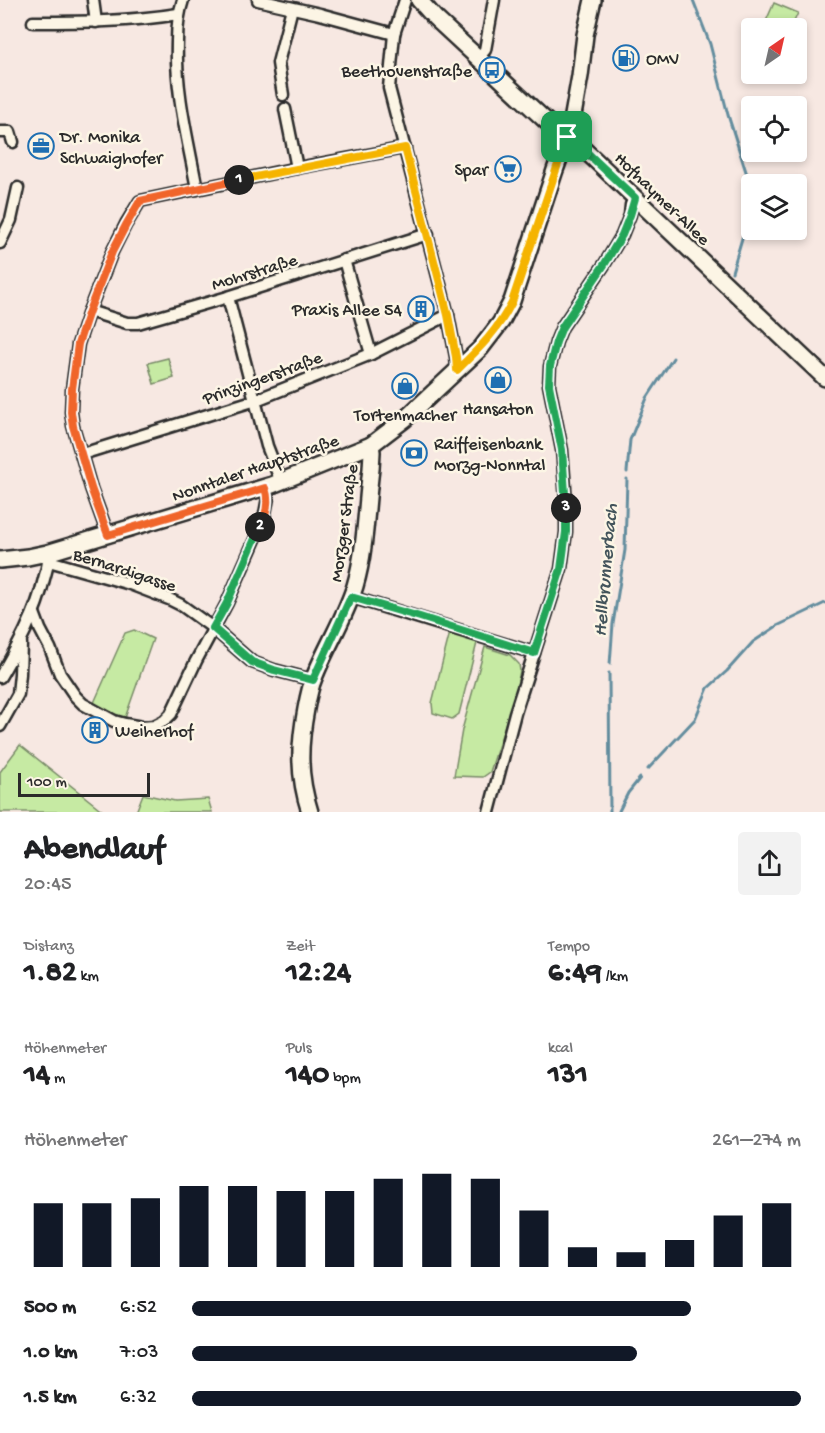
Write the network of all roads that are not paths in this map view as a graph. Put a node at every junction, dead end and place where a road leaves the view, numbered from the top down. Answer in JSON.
{"nodes":[{"id":1,"x":93,"y":0,"type":"edge"},
{"id":2,"x":183,"y":0,"type":"edge"},
{"id":3,"x":258,"y":0,"type":"edge"},
{"id":4,"x":405,"y":0,"type":"edge"},
{"id":5,"x":419,"y":0,"type":"edge"},
{"id":6,"x":494,"y":0,"type":"edge"},
{"id":7,"x":593,"y":0,"type":"edge"},
{"id":8,"x":292,"y":8,"type":"junction"},
{"id":9,"x":178,"y":14,"type":"junction"},
{"id":10,"x":33,"y":22,"type":"dead end"},
{"id":11,"x":96,"y":22,"type":"junction"},
{"id":12,"x":394,"y":34,"type":"junction"},
{"id":13,"x":478,"y":58,"type":"junction"},
{"id":14,"x":283,"y":95,"type":"dead end"},
{"id":15,"x":285,"y":109,"type":"dead end"},
{"id":16,"x":0,"y":132,"type":"edge"},
{"id":17,"x":567,"y":137,"type":"junction"},
{"id":18,"x":13,"y":142,"type":"dead end"},
{"id":19,"x":405,"y":148,"type":"junction"},
{"id":20,"x":297,"y":168,"type":"junction"},
{"id":21,"x":18,"y":188,"type":"dead end"},
{"id":22,"x":197,"y":189,"type":"junction"},
{"id":23,"x":635,"y":198,"type":"junction"},
{"id":24,"x":428,"y":234,"type":"junction"},
{"id":25,"x":0,"y":243,"type":"edge"},
{"id":26,"x":344,"y":260,"type":"junction"},
{"id":27,"x":228,"y":297,"type":"junction"},
{"id":28,"x":89,"y":311,"type":"junction"},
{"id":29,"x":448,"y":315,"type":"junction"},
{"id":30,"x":371,"y":354,"type":"junction"},
{"id":31,"x":457,"y":370,"type":"junction"},
{"id":32,"x":825,"y":378,"type":"edge"},
{"id":33,"x":256,"y":400,"type":"junction"},
{"id":34,"x":371,"y":445,"type":"junction"},
{"id":35,"x":82,"y":454,"type":"junction"},
{"id":36,"x":281,"y":482,"type":"junction"},
{"id":37,"x":265,"y":488,"type":"junction"},
{"id":38,"x":108,"y":535,"type":"junction"},
{"id":39,"x":48,"y":557,"type":"junction"},
{"id":40,"x":0,"y":561,"type":"edge"},
{"id":41,"x":351,"y":597,"type":"junction"},
{"id":42,"x":34,"y":613,"type":"junction"},
{"id":43,"x":213,"y":628,"type":"junction"},
{"id":44,"x":21,"y":640,"type":"junction"},
{"id":45,"x":534,"y":653,"type":"junction"},
{"id":46,"x":0,"y":677,"type":"edge"},
{"id":47,"x":313,"y":680,"type":"junction"},
{"id":48,"x":0,"y":726,"type":"edge"},
{"id":49,"x":310,"y":812,"type":"edge"},
{"id":50,"x":489,"y":812,"type":"edge"}],
"edges":[{"from":1,"to":11,"type":"street"},
{"from":2,"to":9,"type":"street"},
{"from":3,"to":8,"type":"street"},
{"from":4,"to":12,"type":"street"},
{"from":5,"to":13,"type":"street","name":"Hofhaymer-Allee"},
{"from":6,"to":13,"type":"street"},
{"from":7,"to":17,"type":"street","name":"Nonntaler Hauptstraße"},
{"from":8,"to":12,"type":"street"},
{"from":8,"to":14,"type":"street"},
{"from":9,"to":11,"type":"street"},
{"from":9,"to":22,"type":"street"},
{"from":10,"to":11,"type":"street"},
{"from":12,"to":19,"type":"street"},
{"from":13,"to":17,"type":"street","name":"Hofhaymer-Allee"},
{"from":15,"to":20,"type":"street"},
{"from":16,"to":18,"type":"street"},
{"from":17,"to":23,"type":"street","name":"Hofhaymer-Allee"},
{"from":17,"to":31,"type":"street","name":"Nonntaler Hauptstraße"},
{"from":19,"to":20,"type":"street"},
{"from":19,"to":24,"type":"street"},
{"from":20,"to":22,"type":"street"},
{"from":21,"to":25,"type":"street"},
{"from":22,"to":28,"type":"street"},
{"from":23,"to":32,"type":"street","name":"Hofhaymer-Allee"},
{"from":23,"to":45,"type":"street"},
{"from":24,"to":26,"type":"street","name":"Mohrstraße"},
{"from":24,"to":29,"type":"street"},
{"from":26,"to":27,"type":"street","name":"Mohrstraße"},
{"from":26,"to":30,"type":"street"},
{"from":27,"to":28,"type":"street","name":"Mohrstraße"},
{"from":27,"to":33,"type":"street"},
{"from":28,"to":35,"type":"street"},
{"from":29,"to":30,"type":"street","name":"Prinzingerstraße"},
{"from":29,"to":31,"type":"street"},
{"from":30,"to":33,"type":"street","name":"Prinzingerstraße"},
{"from":31,"to":34,"type":"street","name":"Nonntaler Hauptstraße"},
{"from":33,"to":35,"type":"street","name":"Prinzingerstraße"},
{"from":33,"to":36,"type":"street"},
{"from":34,"to":36,"type":"street","name":"Nonntaler Hauptstraße"},
{"from":34,"to":41,"type":"street","name":"Morzger Straße"},
{"from":35,"to":38,"type":"street"},
{"from":36,"to":37,"type":"street","name":"Nonntaler Hauptstraße"},
{"from":37,"to":38,"type":"street","name":"Nonntaler Hauptstraße"},
{"from":37,"to":43,"type":"street"},
{"from":38,"to":39,"type":"street","name":"Nonntaler Hauptstraße"},
{"from":39,"to":40,"type":"street","name":"Nonntaler Hauptstraße"},
{"from":39,"to":42,"type":"street"},
{"from":39,"to":43,"type":"street","name":"Bernardigasse"},
{"from":41,"to":45,"type":"street"},
{"from":41,"to":47,"type":"street","name":"Morzger Straße"},
{"from":42,"to":43,"type":"street"},
{"from":42,"to":44,"type":"street"},
{"from":43,"to":47,"type":"street","name":"Bernardigasse"},
{"from":44,"to":46,"type":"street"},
{"from":44,"to":48,"type":"street"},
{"from":45,"to":50,"type":"street"},
{"from":47,"to":49,"type":"street","name":"Morzger Straße"}]}
